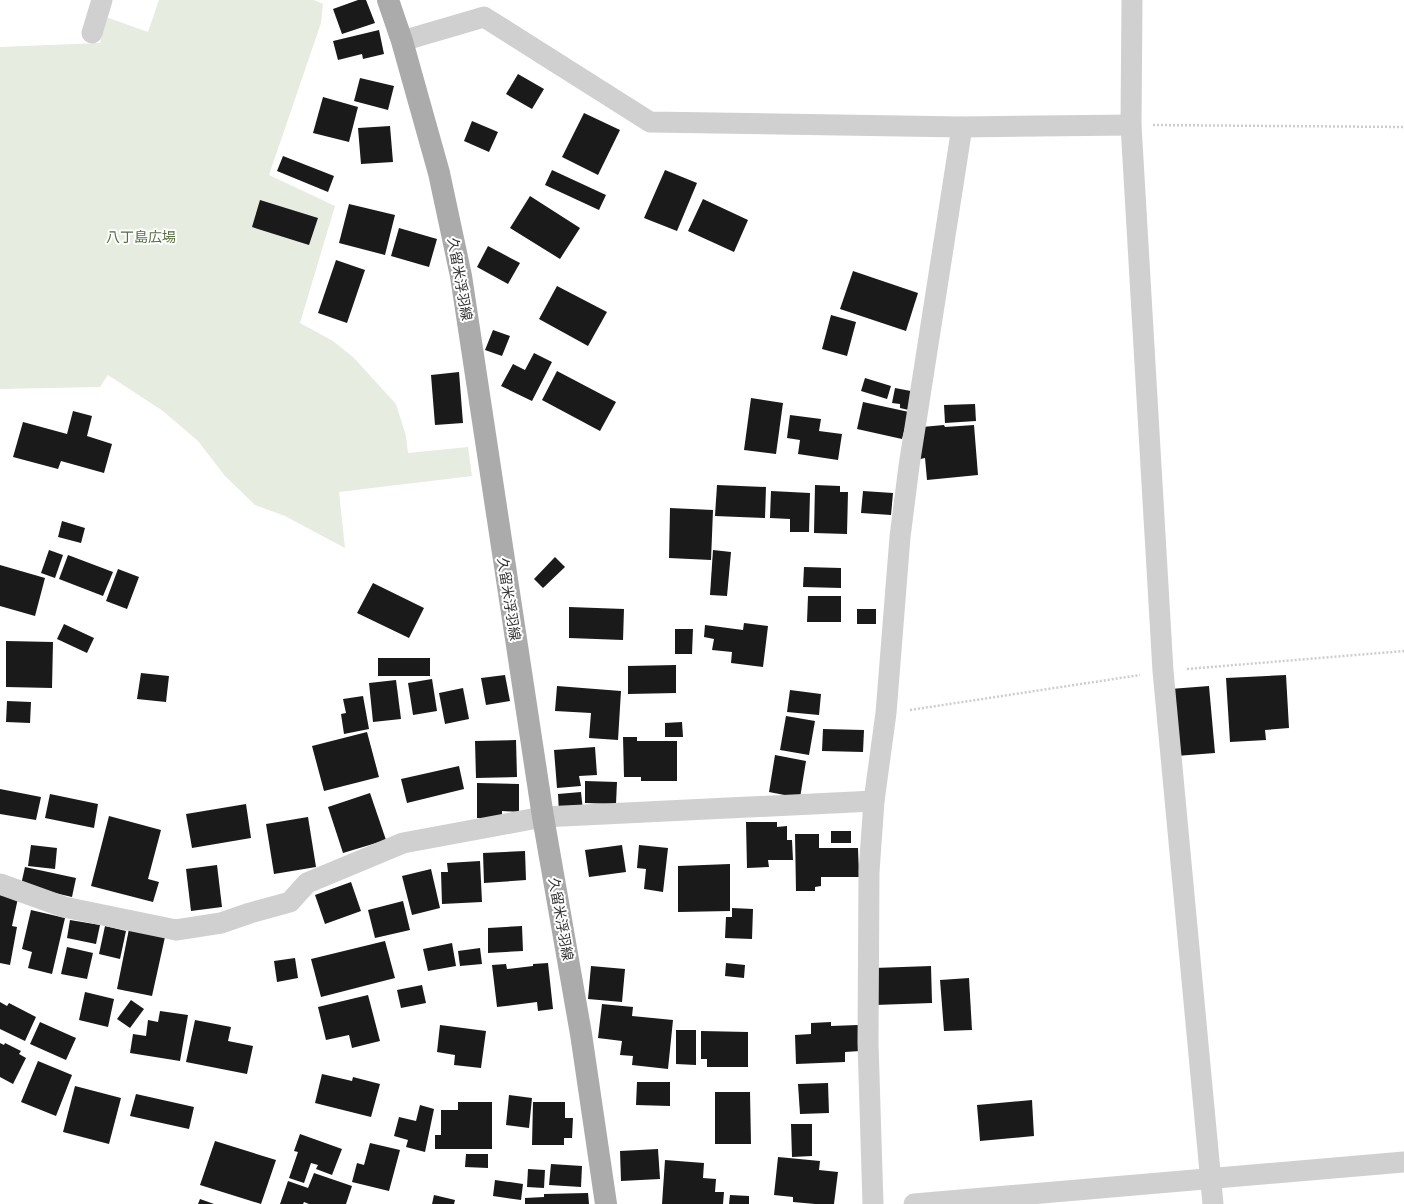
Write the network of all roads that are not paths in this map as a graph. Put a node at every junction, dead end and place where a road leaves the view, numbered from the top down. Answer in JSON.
{"nodes":[{"id":1,"x":102,"y":0,"type":"edge"},
{"id":2,"x":388,"y":0,"type":"edge"},
{"id":3,"x":1132,"y":0,"type":"edge"},
{"id":4,"x":92,"y":33,"type":"dead end"},
{"id":5,"x":402,"y":41,"type":"junction"},
{"id":6,"x":1131,"y":125,"type":"junction"},
{"id":7,"x":962,"y":127,"type":"junction"},
{"id":8,"x":874,"y":801,"type":"junction"},
{"id":9,"x":543,"y":817,"type":"junction"},
{"id":10,"x":0,"y":884,"type":"edge"},
{"id":11,"x":1404,"y":1162,"type":"edge"},
{"id":12,"x":1211,"y":1178,"type":"junction"},
{"id":13,"x":606,"y":1204,"type":"edge"},
{"id":14,"x":874,"y":1204,"type":"edge"},
{"id":15,"x":914,"y":1204,"type":"edge"},
{"id":16,"x":1213,"y":1204,"type":"edge"}],
"edges":[{"from":1,"to":4,"type":"street"},
{"from":2,"to":5,"type":"main road","name":"久留米浮羽線"},
{"from":3,"to":6,"type":"street"},
{"from":5,"to":7,"type":"street"},
{"from":5,"to":9,"type":"main road","name":"久留米浮羽線"},
{"from":6,"to":7,"type":"street"},
{"from":6,"to":12,"type":"street"},
{"from":7,"to":8,"type":"street"},
{"from":8,"to":9,"type":"street"},
{"from":8,"to":14,"type":"street"},
{"from":9,"to":10,"type":"street"},
{"from":9,"to":13,"type":"main road","name":"久留米浮羽線"},
{"from":11,"to":12,"type":"street"},
{"from":12,"to":15,"type":"street"},
{"from":12,"to":16,"type":"street"}]}
